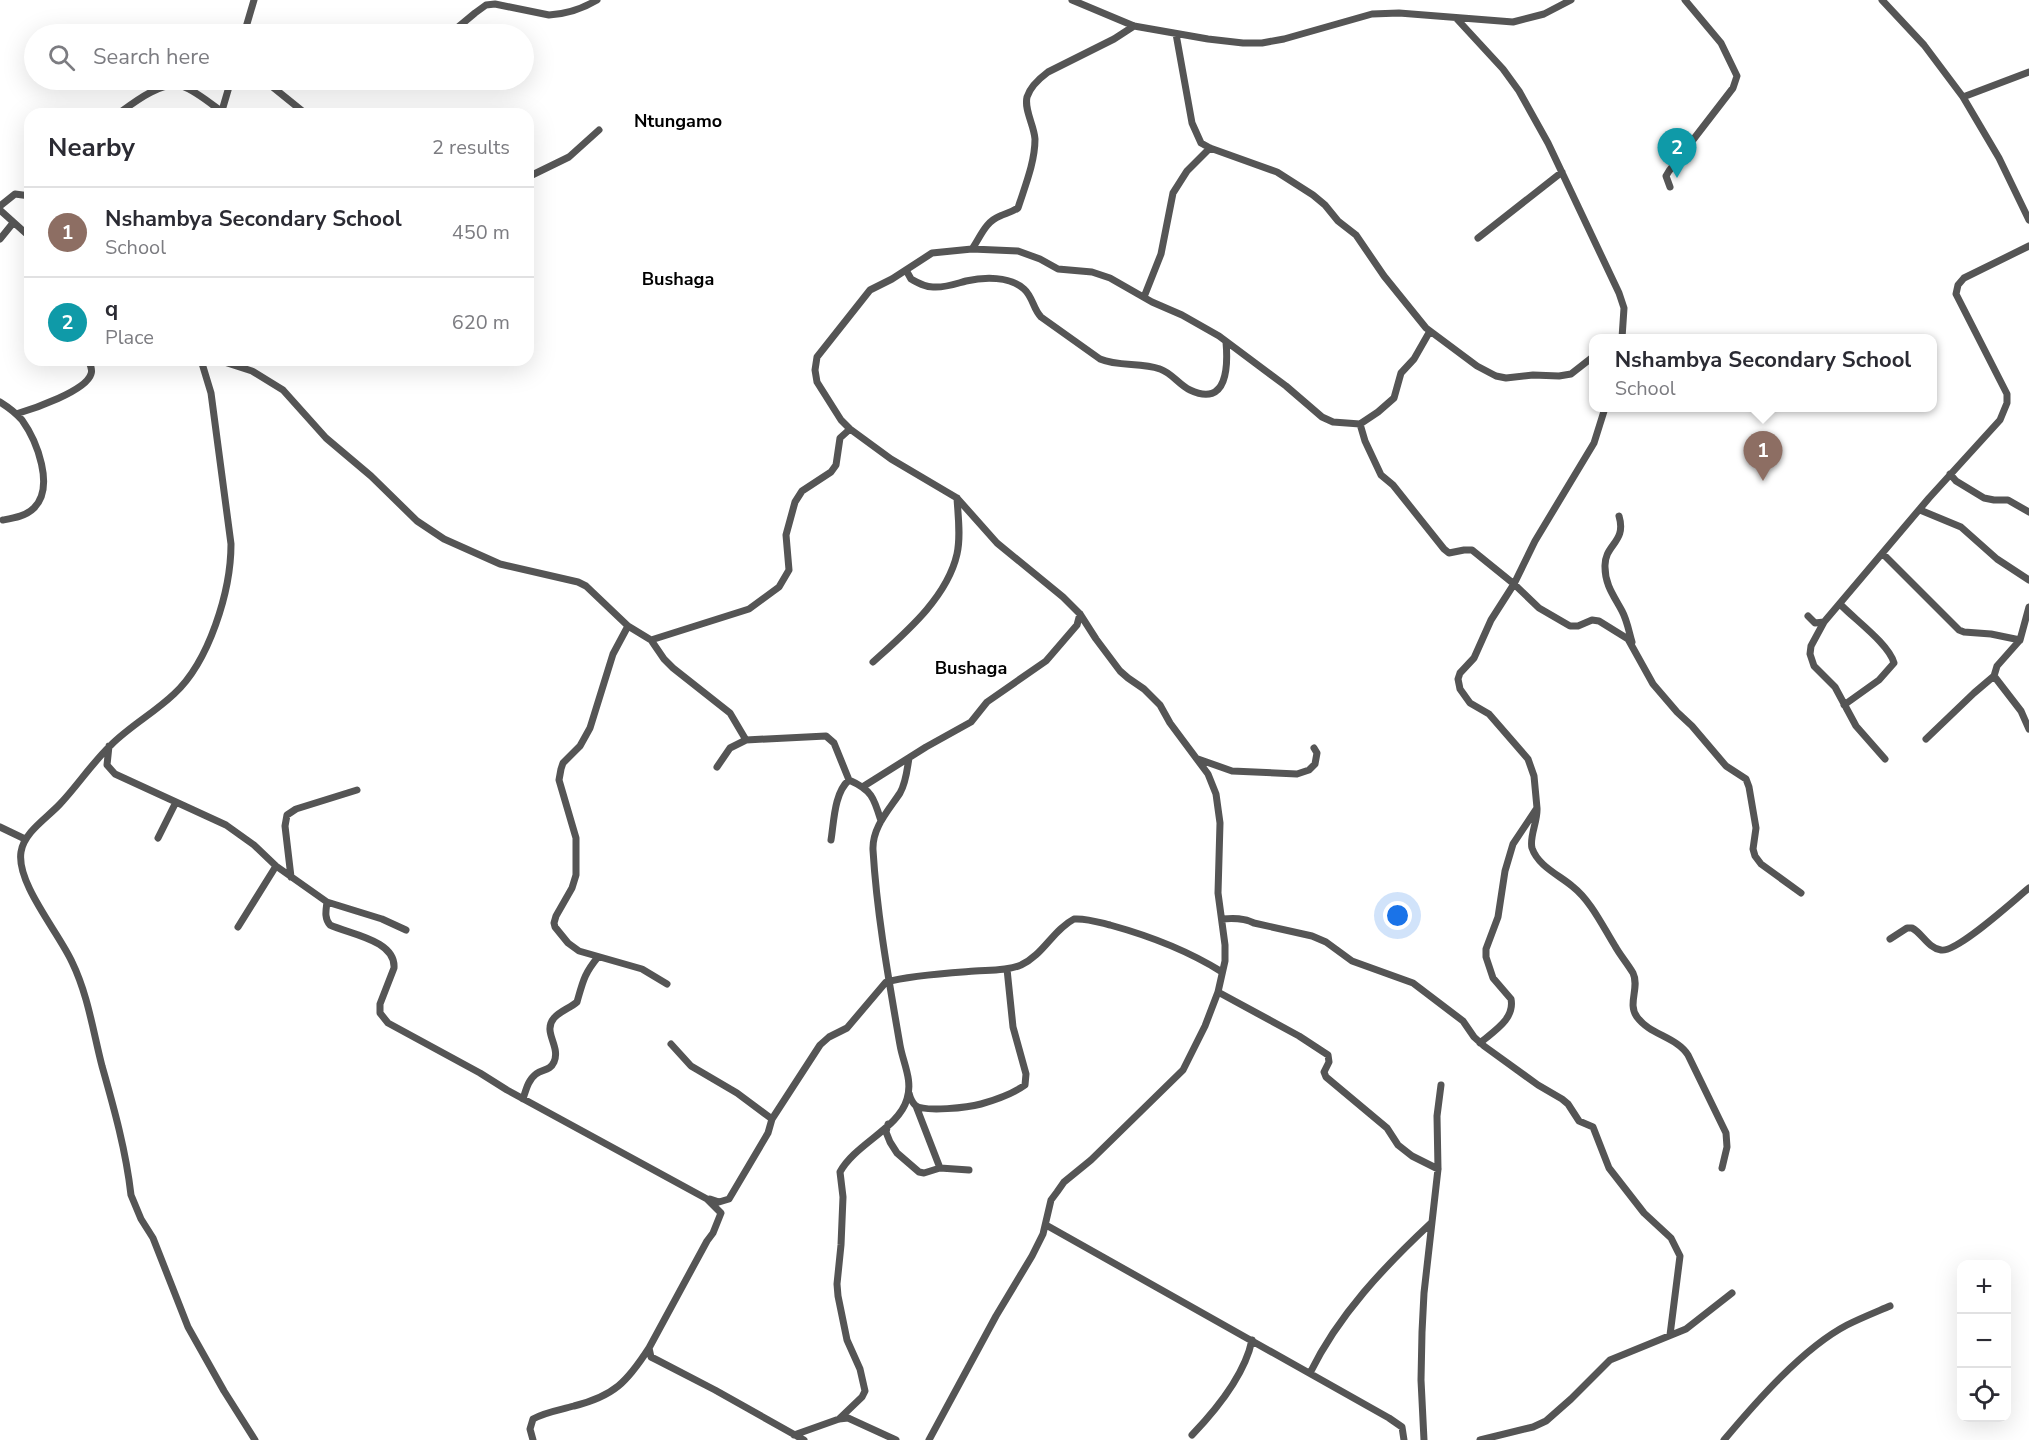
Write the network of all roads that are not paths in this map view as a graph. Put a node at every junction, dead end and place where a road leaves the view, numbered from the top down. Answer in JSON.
{"nodes":[{"id":1,"x":254,"y":0,"type":"edge"},
{"id":2,"x":597,"y":0,"type":"edge"},
{"id":3,"x":1072,"y":0,"type":"edge"},
{"id":4,"x":1571,"y":0,"type":"edge"},
{"id":5,"x":1685,"y":0,"type":"edge"},
{"id":6,"x":1882,"y":0,"type":"edge"},
{"id":7,"x":1087,"y":3,"type":"edge"},
{"id":8,"x":1456,"y":18,"type":"junction"},
{"id":9,"x":247,"y":24,"type":"edge"},
{"id":10,"x":462,"y":24,"type":"edge"},
{"id":11,"x":1134,"y":26,"type":"junction"},
{"id":12,"x":1176,"y":34,"type":"junction"},
{"id":13,"x":2029,"y":72,"type":"edge"},
{"id":14,"x":160,"y":90,"type":"edge"},
{"id":15,"x":189,"y":90,"type":"edge"},
{"id":16,"x":228,"y":90,"type":"edge"},
{"id":17,"x":276,"y":90,"type":"edge"},
{"id":18,"x":1963,"y":97,"type":"junction"},
{"id":19,"x":127,"y":108,"type":"edge"},
{"id":20,"x":216,"y":108,"type":"edge"},
{"id":21,"x":223,"y":108,"type":"edge"},
{"id":22,"x":299,"y":108,"type":"edge"},
{"id":23,"x":599,"y":130,"type":"dead end"},
{"id":24,"x":1210,"y":148,"type":"junction"},
{"id":25,"x":1562,"y":172,"type":"junction"},
{"id":26,"x":534,"y":174,"type":"edge"},
{"id":27,"x":1671,"y":187,"type":"dead end"},
{"id":28,"x":24,"y":195,"type":"edge"},
{"id":29,"x":0,"y":208,"type":"edge"},
{"id":30,"x":2029,"y":220,"type":"edge"},
{"id":31,"x":13,"y":223,"type":"junction"},
{"id":32,"x":24,"y":232,"type":"edge"},
{"id":33,"x":0,"y":238,"type":"edge"},
{"id":34,"x":1478,"y":238,"type":"dead end"},
{"id":35,"x":2029,"y":246,"type":"edge"},
{"id":36,"x":972,"y":249,"type":"junction"},
{"id":37,"x":906,"y":270,"type":"junction"},
{"id":38,"x":1144,"y":297,"type":"junction"},
{"id":39,"x":1430,"y":331,"type":"junction"},
{"id":40,"x":1621,"y":334,"type":"edge"},
{"id":41,"x":1226,"y":342,"type":"junction"},
{"id":42,"x":1589,"y":359,"type":"edge"},
{"id":43,"x":91,"y":366,"type":"edge"},
{"id":44,"x":203,"y":366,"type":"edge"},
{"id":45,"x":237,"y":366,"type":"edge"},
{"id":46,"x":0,"y":402,"type":"edge"},
{"id":47,"x":1604,"y":412,"type":"edge"},
{"id":48,"x":16,"y":414,"type":"junction"},
{"id":49,"x":1360,"y":424,"type":"junction"},
{"id":50,"x":850,"y":429,"type":"junction"},
{"id":51,"x":1950,"y":474,"type":"junction"},
{"id":52,"x":957,"y":498,"type":"junction"},
{"id":53,"x":1920,"y":510,"type":"junction"},
{"id":54,"x":2029,"y":512,"type":"edge"},
{"id":55,"x":1619,"y":516,"type":"dead end"},
{"id":56,"x":3,"y":520,"type":"dead end"},
{"id":57,"x":1883,"y":554,"type":"junction"},
{"id":58,"x":2029,"y":580,"type":"edge"},
{"id":59,"x":1514,"y":584,"type":"junction"},
{"id":60,"x":1840,"y":604,"type":"junction"},
{"id":61,"x":2029,"y":607,"type":"edge"},
{"id":62,"x":1080,"y":614,"type":"junction"},
{"id":63,"x":1808,"y":616,"type":"dead end"},
{"id":64,"x":1824,"y":622,"type":"junction"},
{"id":65,"x":628,"y":626,"type":"junction"},
{"id":66,"x":651,"y":640,"type":"junction"},
{"id":67,"x":2020,"y":640,"type":"junction"},
{"id":68,"x":1632,"y":645,"type":"junction"},
{"id":69,"x":873,"y":662,"type":"dead end"},
{"id":70,"x":1994,"y":676,"type":"junction"},
{"id":71,"x":1844,"y":705,"type":"junction"},
{"id":72,"x":2029,"y":729,"type":"edge"},
{"id":73,"x":1926,"y":739,"type":"dead end"},
{"id":74,"x":746,"y":740,"type":"junction"},
{"id":75,"x":110,"y":746,"type":"junction"},
{"id":76,"x":1314,"y":748,"type":"dead end"},
{"id":77,"x":909,"y":758,"type":"junction"},
{"id":78,"x":1198,"y":759,"type":"junction"},
{"id":79,"x":1885,"y":759,"type":"dead end"},
{"id":80,"x":717,"y":767,"type":"dead end"},
{"id":81,"x":849,"y":780,"type":"junction"},
{"id":82,"x":864,"y":786,"type":"junction"},
{"id":83,"x":357,"y":790,"type":"dead end"},
{"id":84,"x":176,"y":802,"type":"junction"},
{"id":85,"x":1537,"y":808,"type":"junction"},
{"id":86,"x":881,"y":821,"type":"junction"},
{"id":87,"x":0,"y":827,"type":"edge"},
{"id":88,"x":158,"y":838,"type":"dead end"},
{"id":89,"x":25,"y":839,"type":"junction"},
{"id":90,"x":831,"y":840,"type":"dead end"},
{"id":91,"x":276,"y":866,"type":"junction"},
{"id":92,"x":291,"y":877,"type":"junction"},
{"id":93,"x":2029,"y":888,"type":"edge"},
{"id":94,"x":1801,"y":893,"type":"dead end"},
{"id":95,"x":327,"y":902,"type":"junction"},
{"id":96,"x":1222,"y":919,"type":"junction"},
{"id":97,"x":238,"y":927,"type":"dead end"},
{"id":98,"x":406,"y":930,"type":"dead end"},
{"id":99,"x":1890,"y":939,"type":"dead end"},
{"id":100,"x":598,"y":957,"type":"junction"},
{"id":101,"x":1007,"y":969,"type":"junction"},
{"id":102,"x":1222,"y":972,"type":"junction"},
{"id":103,"x":890,"y":981,"type":"junction"},
{"id":104,"x":667,"y":984,"type":"dead end"},
{"id":105,"x":1218,"y":992,"type":"junction"},
{"id":106,"x":1480,"y":1043,"type":"junction"},
{"id":107,"x":671,"y":1044,"type":"dead end"},
{"id":108,"x":1441,"y":1085,"type":"dead end"},
{"id":109,"x":909,"y":1093,"type":"junction"},
{"id":110,"x":523,"y":1098,"type":"junction"},
{"id":111,"x":916,"y":1106,"type":"junction"},
{"id":112,"x":772,"y":1119,"type":"junction"},
{"id":113,"x":888,"y":1124,"type":"junction"},
{"id":114,"x":940,"y":1168,"type":"junction"},
{"id":115,"x":1722,"y":1168,"type":"dead end"},
{"id":116,"x":1438,"y":1169,"type":"junction"},
{"id":117,"x":969,"y":1170,"type":"dead end"},
{"id":118,"x":707,"y":1199,"type":"junction"},
{"id":119,"x":1431,"y":1223,"type":"junction"},
{"id":120,"x":1046,"y":1224,"type":"junction"},
{"id":121,"x":1732,"y":1293,"type":"dead end"},
{"id":122,"x":1890,"y":1306,"type":"dead end"},
{"id":123,"x":1670,"y":1335,"type":"junction"},
{"id":124,"x":1252,"y":1340,"type":"junction"},
{"id":125,"x":649,"y":1348,"type":"junction"},
{"id":126,"x":1310,"y":1373,"type":"junction"},
{"id":127,"x":839,"y":1419,"type":"junction"},
{"id":128,"x":794,"y":1435,"type":"junction"},
{"id":129,"x":1192,"y":1436,"type":"dead end"},
{"id":130,"x":255,"y":1440,"type":"edge"},
{"id":131,"x":533,"y":1440,"type":"edge"},
{"id":132,"x":804,"y":1440,"type":"edge"},
{"id":133,"x":896,"y":1440,"type":"edge"},
{"id":134,"x":929,"y":1440,"type":"edge"},
{"id":135,"x":1404,"y":1440,"type":"edge"},
{"id":136,"x":1424,"y":1440,"type":"edge"},
{"id":137,"x":1480,"y":1440,"type":"edge"},
{"id":138,"x":1725,"y":1440,"type":"edge"}],
"edges":[{"from":1,"to":9,"type":"street"},
{"from":2,"to":10,"type":"street"},
{"from":3,"to":7,"type":"street"},
{"from":4,"to":8,"type":"street"},
{"from":5,"to":27,"type":"street"},
{"from":6,"to":18,"type":"street"},
{"from":7,"to":11,"type":"street"},
{"from":8,"to":12,"type":"street"},
{"from":8,"to":25,"type":"street"},
{"from":11,"to":12,"type":"street"},
{"from":11,"to":36,"type":"street"},
{"from":12,"to":24,"type":"street"},
{"from":13,"to":18,"type":"street"},
{"from":14,"to":19,"type":"street"},
{"from":15,"to":20,"type":"street"},
{"from":16,"to":21,"type":"street"},
{"from":17,"to":22,"type":"street"},
{"from":18,"to":30,"type":"street"},
{"from":23,"to":26,"type":"street"},
{"from":24,"to":38,"type":"street"},
{"from":24,"to":39,"type":"street"},
{"from":25,"to":34,"type":"street"},
{"from":25,"to":40,"type":"street"},
{"from":28,"to":29,"type":"street"},
{"from":29,"to":31,"type":"street"},
{"from":31,"to":32,"type":"street"},
{"from":31,"to":33,"type":"street"},
{"from":35,"to":51,"type":"street"},
{"from":36,"to":37,"type":"street"},
{"from":36,"to":38,"type":"street"},
{"from":37,"to":41,"type":"street"},
{"from":37,"to":50,"type":"street"},
{"from":38,"to":41,"type":"street"},
{"from":39,"to":42,"type":"street"},
{"from":39,"to":49,"type":"street"},
{"from":41,"to":49,"type":"street"},
{"from":43,"to":48,"type":"street"},
{"from":44,"to":75,"type":"street"},
{"from":45,"to":65,"type":"street"},
{"from":46,"to":48,"type":"street"},
{"from":47,"to":59,"type":"street"},
{"from":48,"to":56,"type":"street"},
{"from":49,"to":59,"type":"street"},
{"from":50,"to":52,"type":"street"},
{"from":50,"to":66,"type":"street"},
{"from":51,"to":53,"type":"street"},
{"from":51,"to":54,"type":"street"},
{"from":52,"to":62,"type":"street"},
{"from":52,"to":69,"type":"street"},
{"from":53,"to":57,"type":"street"},
{"from":53,"to":58,"type":"street"},
{"from":55,"to":68,"type":"street"},
{"from":57,"to":60,"type":"street"},
{"from":57,"to":67,"type":"street"},
{"from":59,"to":68,"type":"street"},
{"from":59,"to":85,"type":"street"},
{"from":60,"to":64,"type":"street"},
{"from":60,"to":71,"type":"street"},
{"from":61,"to":67,"type":"street"},
{"from":62,"to":77,"type":"street"},
{"from":62,"to":78,"type":"street"},
{"from":63,"to":64,"type":"street"},
{"from":64,"to":71,"type":"street"},
{"from":65,"to":66,"type":"street"},
{"from":65,"to":100,"type":"street"},
{"from":66,"to":74,"type":"street"},
{"from":67,"to":70,"type":"street"},
{"from":68,"to":94,"type":"street"},
{"from":70,"to":72,"type":"street"},
{"from":70,"to":73,"type":"street"},
{"from":71,"to":79,"type":"street"},
{"from":74,"to":80,"type":"street"},
{"from":74,"to":81,"type":"street"},
{"from":75,"to":84,"type":"street"},
{"from":75,"to":89,"type":"street"},
{"from":76,"to":78,"type":"street"},
{"from":77,"to":82,"type":"street"},
{"from":77,"to":86,"type":"street"},
{"from":78,"to":96,"type":"street"},
{"from":81,"to":82,"type":"street"},
{"from":81,"to":90,"type":"street"},
{"from":82,"to":86,"type":"street"},
{"from":83,"to":92,"type":"street"},
{"from":84,"to":88,"type":"street"},
{"from":84,"to":91,"type":"street"},
{"from":85,"to":106,"type":"street"},
{"from":85,"to":115,"type":"street"},
{"from":86,"to":103,"type":"street"},
{"from":87,"to":89,"type":"street"},
{"from":89,"to":130,"type":"street"},
{"from":91,"to":92,"type":"street"},
{"from":91,"to":97,"type":"street"},
{"from":92,"to":95,"type":"street"},
{"from":93,"to":99,"type":"street"},
{"from":95,"to":98,"type":"street"},
{"from":95,"to":110,"type":"street"},
{"from":96,"to":102,"type":"street"},
{"from":96,"to":106,"type":"street"},
{"from":100,"to":104,"type":"street"},
{"from":100,"to":110,"type":"street"},
{"from":101,"to":102,"type":"street"},
{"from":101,"to":103,"type":"street"},
{"from":101,"to":111,"type":"street"},
{"from":102,"to":105,"type":"street"},
{"from":103,"to":109,"type":"street"},
{"from":103,"to":112,"type":"street"},
{"from":105,"to":116,"type":"street"},
{"from":105,"to":120,"type":"street"},
{"from":106,"to":123,"type":"street"},
{"from":107,"to":112,"type":"street"},
{"from":108,"to":116,"type":"street"},
{"from":109,"to":111,"type":"street"},
{"from":109,"to":113,"type":"street"},
{"from":110,"to":118,"type":"street"},
{"from":111,"to":114,"type":"street"},
{"from":112,"to":118,"type":"street"},
{"from":113,"to":114,"type":"street"},
{"from":113,"to":127,"type":"street"},
{"from":114,"to":117,"type":"street"},
{"from":116,"to":119,"type":"street"},
{"from":118,"to":125,"type":"street"},
{"from":119,"to":126,"type":"street"},
{"from":119,"to":136,"type":"street"},
{"from":120,"to":124,"type":"street"},
{"from":120,"to":134,"type":"street"},
{"from":121,"to":123,"type":"street"},
{"from":122,"to":138,"type":"street"},
{"from":123,"to":137,"type":"street"},
{"from":124,"to":126,"type":"street"},
{"from":124,"to":129,"type":"street"},
{"from":125,"to":128,"type":"street"},
{"from":125,"to":131,"type":"street"},
{"from":126,"to":135,"type":"street"},
{"from":127,"to":128,"type":"street"},
{"from":127,"to":133,"type":"street"},
{"from":128,"to":132,"type":"street"}]}
